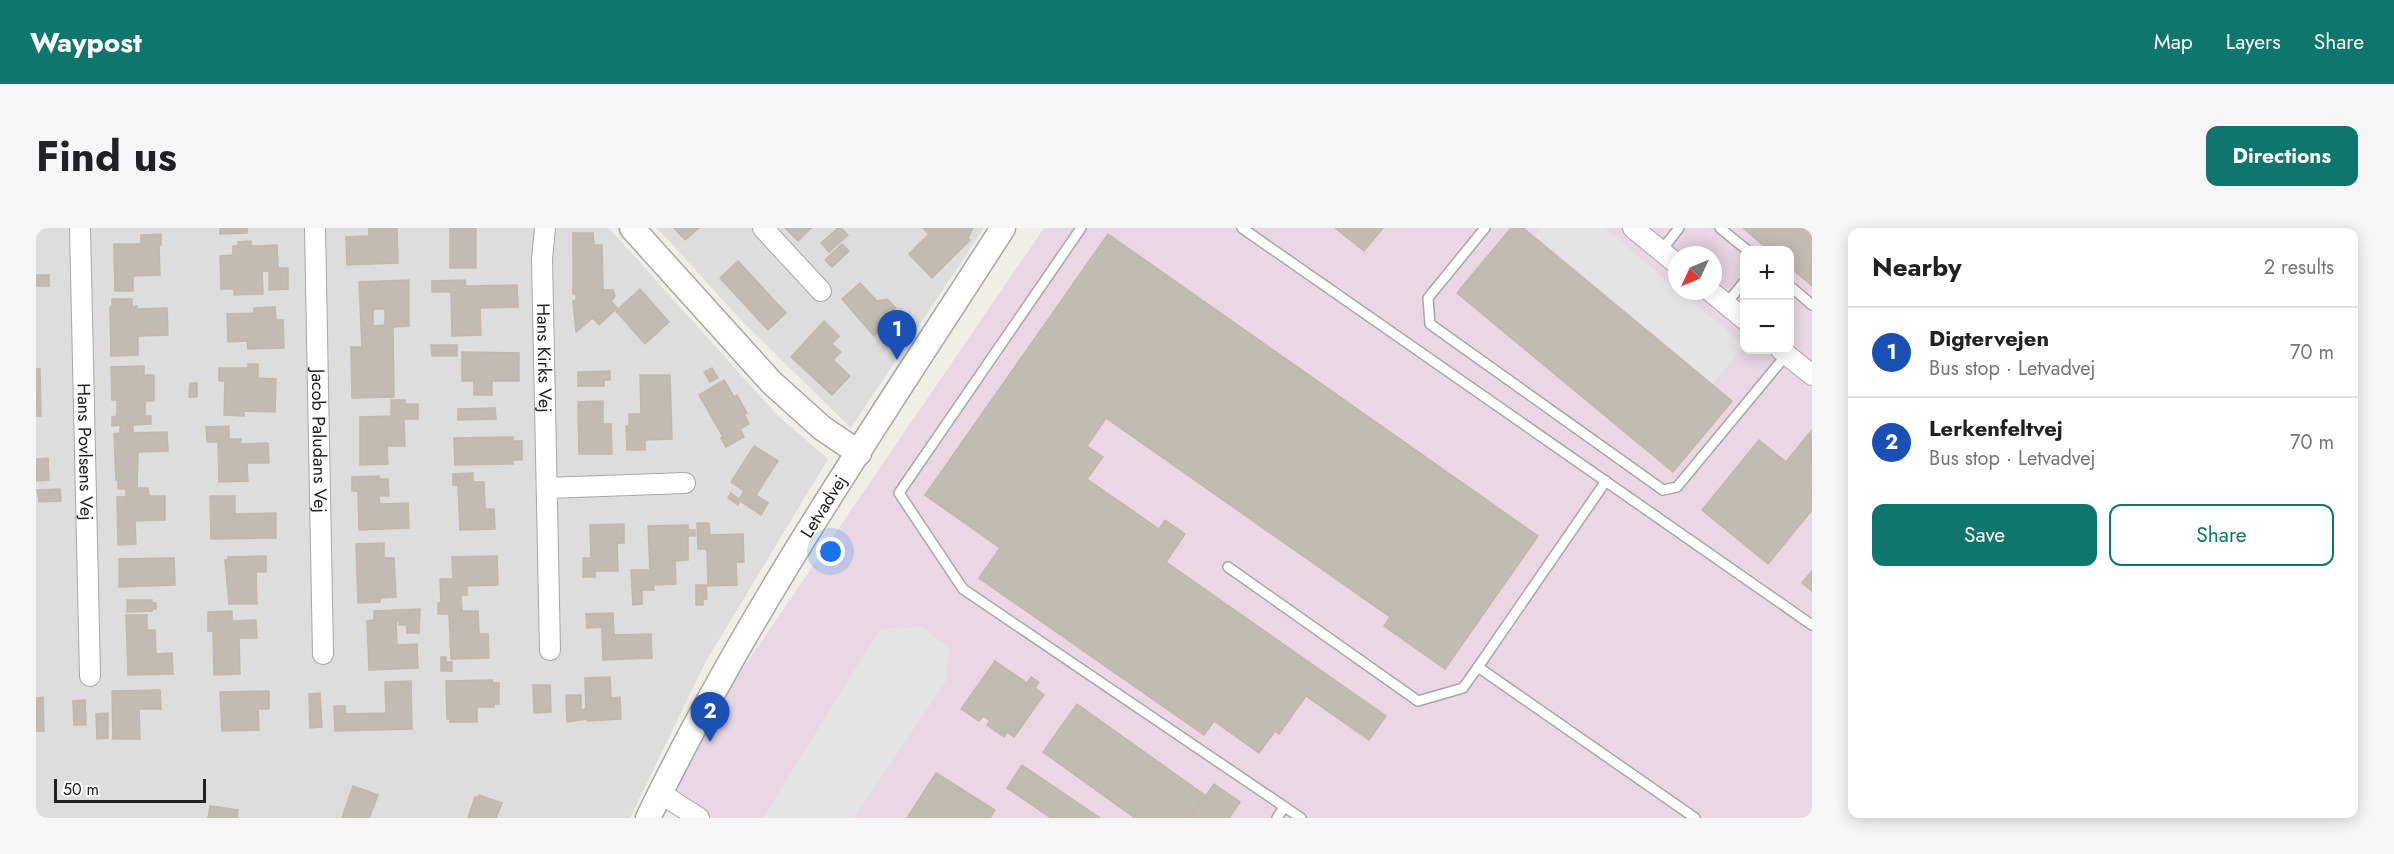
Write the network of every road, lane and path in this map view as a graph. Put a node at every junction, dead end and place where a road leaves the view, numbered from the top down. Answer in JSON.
{"nodes":[{"id":1,"x":80,"y":228,"type":"edge"},
{"id":2,"x":315,"y":228,"type":"edge"},
{"id":3,"x":545,"y":228,"type":"edge"},
{"id":4,"x":632,"y":228,"type":"edge"},
{"id":5,"x":764,"y":228,"type":"edge"},
{"id":6,"x":1003,"y":228,"type":"edge"},
{"id":7,"x":1081,"y":228,"type":"edge"},
{"id":8,"x":1242,"y":228,"type":"edge"},
{"id":9,"x":1485,"y":228,"type":"edge"},
{"id":10,"x":1633,"y":228,"type":"edge"},
{"id":11,"x":1679,"y":228,"type":"edge"},
{"id":12,"x":1720,"y":228,"type":"edge"},
{"id":13,"x":1742,"y":246,"type":"edge"},
{"id":14,"x":1661,"y":251,"type":"junction"},
{"id":15,"x":1668,"y":257,"type":"edge"},
{"id":16,"x":1740,"y":287,"type":"edge"},
{"id":17,"x":1794,"y":289,"type":"edge"},
{"id":18,"x":821,"y":291,"type":"dead end"},
{"id":19,"x":1721,"y":300,"type":"edge"},
{"id":20,"x":1726,"y":304,"type":"junction"},
{"id":21,"x":1812,"y":305,"type":"edge"},
{"id":22,"x":1740,"y":316,"type":"edge"},
{"id":23,"x":1782,"y":354,"type":"edge"},
{"id":24,"x":1786,"y":354,"type":"edge"},
{"id":25,"x":1812,"y":375,"type":"edge"},
{"id":26,"x":859,"y":453,"type":"junction"},
{"id":27,"x":1606,"y":481,"type":"junction"},
{"id":28,"x":685,"y":483,"type":"dead end"},
{"id":29,"x":547,"y":488,"type":"junction"},
{"id":30,"x":1228,"y":567,"type":"dead end"},
{"id":31,"x":1812,"y":625,"type":"edge"},
{"id":32,"x":550,"y":650,"type":"dead end"},
{"id":33,"x":323,"y":654,"type":"dead end"},
{"id":34,"x":1478,"y":667,"type":"junction"},
{"id":35,"x":90,"y":676,"type":"dead end"},
{"id":36,"x":660,"y":793,"type":"junction"},
{"id":37,"x":1284,"y":807,"type":"junction"},
{"id":38,"x":648,"y":818,"type":"edge"},
{"id":39,"x":699,"y":818,"type":"edge"},
{"id":40,"x":1277,"y":818,"type":"edge"},
{"id":41,"x":1300,"y":818,"type":"edge"},
{"id":42,"x":1695,"y":818,"type":"edge"}],
"edges":[{"from":1,"to":35,"type":"street","name":"Hans Povlsens Vej"},
{"from":2,"to":33,"type":"street","name":"Jacob Paludans Vej"},
{"from":3,"to":29,"type":"street","name":"Hans Kirks Vej"},
{"from":4,"to":26,"type":"street"},
{"from":5,"to":18,"type":"street"},
{"from":6,"to":26,"type":"street","name":"Letvadvej"},
{"from":7,"to":37,"type":"lane"},
{"from":8,"to":27,"type":"lane"},
{"from":9,"to":23,"type":"lane"},
{"from":10,"to":14,"type":"street"},
{"from":11,"to":14,"type":"lane"},
{"from":12,"to":13,"type":"lane"},
{"from":14,"to":15,"type":"street"},
{"from":16,"to":20,"type":"lane"},
{"from":17,"to":21,"type":"lane"},
{"from":19,"to":20,"type":"street"},
{"from":20,"to":22,"type":"street"},
{"from":24,"to":25,"type":"street"},
{"from":26,"to":36,"type":"street","name":"Letvadvej"},
{"from":27,"to":31,"type":"lane"},
{"from":27,"to":34,"type":"lane"},
{"from":28,"to":29,"type":"street"},
{"from":29,"to":32,"type":"street","name":"Hans Kirks Vej"},
{"from":30,"to":34,"type":"lane"},
{"from":34,"to":42,"type":"lane"},
{"from":36,"to":38,"type":"street","name":"Letvadvej"},
{"from":36,"to":39,"type":"street"},
{"from":37,"to":40,"type":"lane"},
{"from":37,"to":41,"type":"lane"}]}
